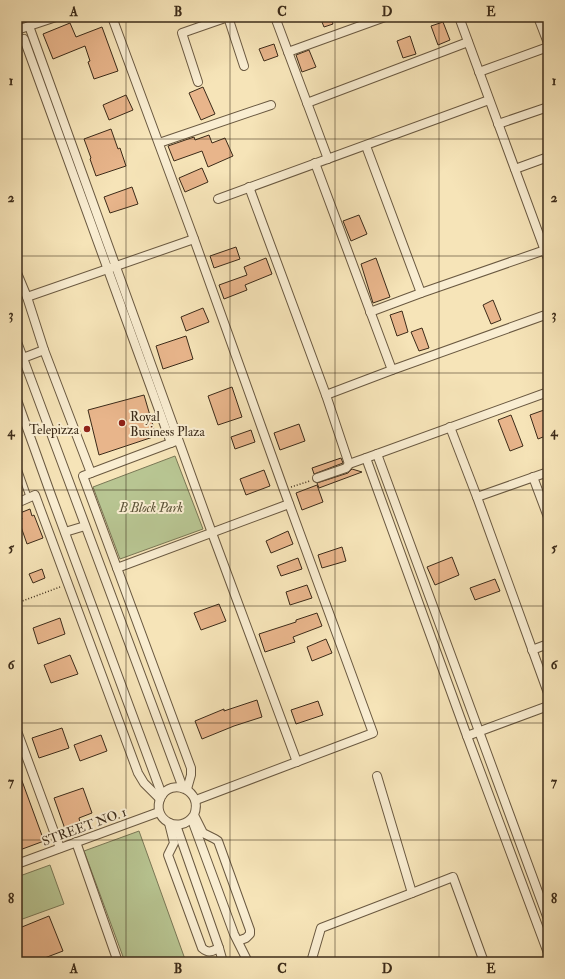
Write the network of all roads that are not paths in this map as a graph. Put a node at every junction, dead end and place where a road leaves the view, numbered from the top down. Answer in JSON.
{"nodes":[{"id":1,"x":56,"y":17,"type":"edge"},
{"id":2,"x":112,"y":17,"type":"edge"},
{"id":3,"x":275,"y":17,"type":"edge"},
{"id":4,"x":385,"y":17,"type":"edge"},
{"id":5,"x":459,"y":17,"type":"edge"},
{"id":6,"x":538,"y":17,"type":"edge"},
{"id":7,"x":29,"y":26,"type":"junction"},
{"id":8,"x":17,"y":30,"type":"edge"},
{"id":9,"x":20,"y":41,"type":"edge"},
{"id":10,"x":468,"y":42,"type":"junction"},
{"id":11,"x":548,"y":43,"type":"edge"},
{"id":12,"x":548,"y":47,"type":"edge"},
{"id":13,"x":288,"y":52,"type":"junction"},
{"id":14,"x":244,"y":66,"type":"dead end"},
{"id":15,"x":479,"y":72,"type":"junction"},
{"id":16,"x":198,"y":82,"type":"dead end"},
{"id":17,"x":489,"y":100,"type":"junction"},
{"id":18,"x":307,"y":103,"type":"junction"},
{"id":19,"x":272,"y":105,"type":"dead end"},
{"id":20,"x":548,"y":107,"type":"edge"},
{"id":21,"x":498,"y":124,"type":"junction"},
{"id":22,"x":159,"y":143,"type":"junction"},
{"id":23,"x":366,"y":146,"type":"junction"},
{"id":24,"x":548,"y":157,"type":"edge"},
{"id":25,"x":328,"y":159,"type":"junction"},
{"id":26,"x":315,"y":163,"type":"junction"},
{"id":27,"x":515,"y":169,"type":"junction"},
{"id":28,"x":249,"y":187,"type":"junction"},
{"id":29,"x":218,"y":199,"type":"dead end"},
{"id":30,"x":194,"y":239,"type":"junction"},
{"id":31,"x":545,"y":245,"type":"edge"},
{"id":32,"x":548,"y":259,"type":"edge"},
{"id":33,"x":112,"y":268,"type":"junction"},
{"id":34,"x":17,"y":273,"type":"edge"},
{"id":35,"x":421,"y":293,"type":"junction"},
{"id":36,"x":27,"y":297,"type":"junction"},
{"id":37,"x":370,"y":312,"type":"junction"},
{"id":38,"x":548,"y":314,"type":"edge"},
{"id":39,"x":17,"y":342,"type":"edge"},
{"id":40,"x":44,"y":350,"type":"junction"},
{"id":41,"x":23,"y":358,"type":"junction"},
{"id":42,"x":392,"y":370,"type":"junction"},
{"id":43,"x":548,"y":392,"type":"edge"},
{"id":44,"x":326,"y":395,"type":"junction"},
{"id":45,"x":17,"y":400,"type":"edge"},
{"id":46,"x":450,"y":427,"type":"junction"},
{"id":47,"x":175,"y":442,"type":"junction"},
{"id":48,"x":377,"y":454,"type":"junction"},
{"id":49,"x":366,"y":458,"type":"junction"},
{"id":50,"x":17,"y":464,"type":"edge"},
{"id":51,"x":349,"y":464,"type":"junction"},
{"id":52,"x":548,"y":472,"type":"edge"},
{"id":53,"x":91,"y":473,"type":"junction"},
{"id":54,"x":534,"y":477,"type":"junction"},
{"id":55,"x":317,"y":478,"type":"road end"},
{"id":56,"x":32,"y":496,"type":"junction"},
{"id":57,"x":477,"y":497,"type":"junction"},
{"id":58,"x":17,"y":502,"type":"edge"},
{"id":59,"x":289,"y":504,"type":"junction"},
{"id":60,"x":548,"y":517,"type":"edge"},
{"id":61,"x":85,"y":526,"type":"junction"},
{"id":62,"x":65,"y":532,"type":"junction"},
{"id":63,"x":212,"y":533,"type":"junction"},
{"id":64,"x":117,"y":568,"type":"junction"},
{"id":65,"x":548,"y":644,"type":"edge"},
{"id":66,"x":532,"y":650,"type":"junction"},
{"id":67,"x":548,"y":693,"type":"edge"},
{"id":68,"x":548,"y":706,"type":"edge"},
{"id":69,"x":17,"y":731,"type":"edge"},
{"id":70,"x":479,"y":732,"type":"junction"},
{"id":71,"x":468,"y":736,"type":"junction"},
{"id":72,"x":297,"y":762,"type":"junction"},
{"id":73,"x":378,"y":776,"type":"dead end"},
{"id":74,"x":185,"y":788,"type":"junction"},
{"id":75,"x":161,"y":797,"type":"junction"},
{"id":76,"x":196,"y":800,"type":"junction"},
{"id":77,"x":159,"y":812,"type":"junction"},
{"id":78,"x":193,"y":817,"type":"junction"},
{"id":79,"x":172,"y":824,"type":"junction"},
{"id":80,"x":76,"y":842,"type":"junction"},
{"id":81,"x":60,"y":848,"type":"junction"},
{"id":82,"x":17,"y":864,"type":"edge"},
{"id":83,"x":412,"y":893,"type":"junction"},
{"id":84,"x":546,"y":907,"type":"edge"},
{"id":85,"x":533,"y":912,"type":"junction"},
{"id":86,"x":548,"y":919,"type":"edge"},
{"id":87,"x":238,"y":941,"type":"junction"},
{"id":88,"x":220,"y":948,"type":"junction"},
{"id":89,"x":548,"y":953,"type":"edge"},
{"id":90,"x":118,"y":962,"type":"edge"},
{"id":91,"x":223,"y":962,"type":"edge"},
{"id":92,"x":248,"y":962,"type":"edge"},
{"id":93,"x":311,"y":962,"type":"edge"},
{"id":94,"x":484,"y":962,"type":"edge"}],
"edges":[{"from":1,"to":7,"type":"street"},
{"from":2,"to":22,"type":"street"},
{"from":3,"to":13,"type":"street"},
{"from":4,"to":13,"type":"street"},
{"from":5,"to":10,"type":"street"},
{"from":6,"to":11,"type":"street"},
{"from":7,"to":8,"type":"street"},
{"from":7,"to":9,"type":"street"},
{"from":7,"to":33,"type":"street"},
{"from":9,"to":33,"type":"street"},
{"from":10,"to":15,"type":"street"},
{"from":10,"to":18,"type":"street"},
{"from":12,"to":15,"type":"street"},
{"from":13,"to":18,"type":"street"},
{"from":14,"to":16,"type":"street"},
{"from":15,"to":17,"type":"street"},
{"from":17,"to":21,"type":"street"},
{"from":17,"to":23,"type":"street"},
{"from":18,"to":25,"type":"street"},
{"from":19,"to":22,"type":"street"},
{"from":20,"to":21,"type":"street"},
{"from":21,"to":27,"type":"street"},
{"from":22,"to":30,"type":"street"},
{"from":23,"to":25,"type":"street"},
{"from":23,"to":35,"type":"street"},
{"from":24,"to":27,"type":"street"},
{"from":25,"to":26,"type":"street"},
{"from":26,"to":28,"type":"street"},
{"from":26,"to":37,"type":"street"},
{"from":27,"to":31,"type":"street"},
{"from":28,"to":29,"type":"street"},
{"from":28,"to":44,"type":"street"},
{"from":30,"to":33,"type":"street"},
{"from":30,"to":59,"type":"street"},
{"from":31,"to":32,"type":"street"},
{"from":31,"to":35,"type":"street"},
{"from":33,"to":36,"type":"street"},
{"from":33,"to":47,"type":"street"},
{"from":34,"to":36,"type":"street"},
{"from":35,"to":37,"type":"street"},
{"from":36,"to":40,"type":"street"},
{"from":37,"to":42,"type":"street"},
{"from":38,"to":42,"type":"street"},
{"from":39,"to":41,"type":"street"},
{"from":40,"to":41,"type":"street"},
{"from":40,"to":53,"type":"street"},
{"from":41,"to":61,"type":"street"},
{"from":42,"to":44,"type":"street"},
{"from":43,"to":46,"type":"street"},
{"from":44,"to":51,"type":"street"},
{"from":45,"to":62,"type":"street"},
{"from":46,"to":48,"type":"street"},
{"from":46,"to":57,"type":"street"},
{"from":47,"to":53,"type":"street"},
{"from":47,"to":63,"type":"street"},
{"from":48,"to":49,"type":"street"},
{"from":48,"to":70,"type":"street"},
{"from":49,"to":51,"type":"street"},
{"from":49,"to":71,"type":"street"},
{"from":50,"to":56,"type":"lane"},
{"from":51,"to":55,"type":"street"},
{"from":52,"to":54,"type":"street"},
{"from":53,"to":64,"type":"street"},
{"from":54,"to":57,"type":"street"},
{"from":54,"to":60,"type":"street"},
{"from":56,"to":58,"type":"street"},
{"from":56,"to":75,"type":"street"},
{"from":57,"to":66,"type":"street"},
{"from":59,"to":63,"type":"street"},
{"from":59,"to":72,"type":"street"},
{"from":61,"to":62,"type":"street"},
{"from":61,"to":74,"type":"street"},
{"from":62,"to":75,"type":"street"},
{"from":63,"to":64,"type":"street"},
{"from":63,"to":72,"type":"street"},
{"from":64,"to":74,"type":"street"},
{"from":65,"to":66,"type":"street"},
{"from":66,"to":67,"type":"street"},
{"from":68,"to":70,"type":"street"},
{"from":69,"to":81,"type":"street"},
{"from":70,"to":71,"type":"street"},
{"from":70,"to":84,"type":"street"},
{"from":71,"to":85,"type":"street"},
{"from":72,"to":76,"type":"street"},
{"from":73,"to":83,"type":"street"},
{"from":74,"to":75,"type":"street"},
{"from":74,"to":76,"type":"street"},
{"from":75,"to":77,"type":"street"},
{"from":76,"to":78,"type":"street"},
{"from":77,"to":79,"type":"street"},
{"from":77,"to":80,"type":"street","name":"STREET NO. 1"},
{"from":78,"to":79,"type":"street"},
{"from":78,"to":87,"type":"street"},
{"from":78,"to":87,"type":"street"},
{"from":79,"to":88,"type":"street"},
{"from":79,"to":88,"type":"street"},
{"from":80,"to":81,"type":"street","name":"STREET NO. 1"},
{"from":80,"to":90,"type":"street"},
{"from":81,"to":82,"type":"street","name":"STREET NO. 1"},
{"from":83,"to":93,"type":"street"},
{"from":83,"to":94,"type":"street"},
{"from":84,"to":85,"type":"street"},
{"from":84,"to":86,"type":"street"},
{"from":85,"to":89,"type":"street"},
{"from":87,"to":92,"type":"street"},
{"from":88,"to":91,"type":"street"}]}
